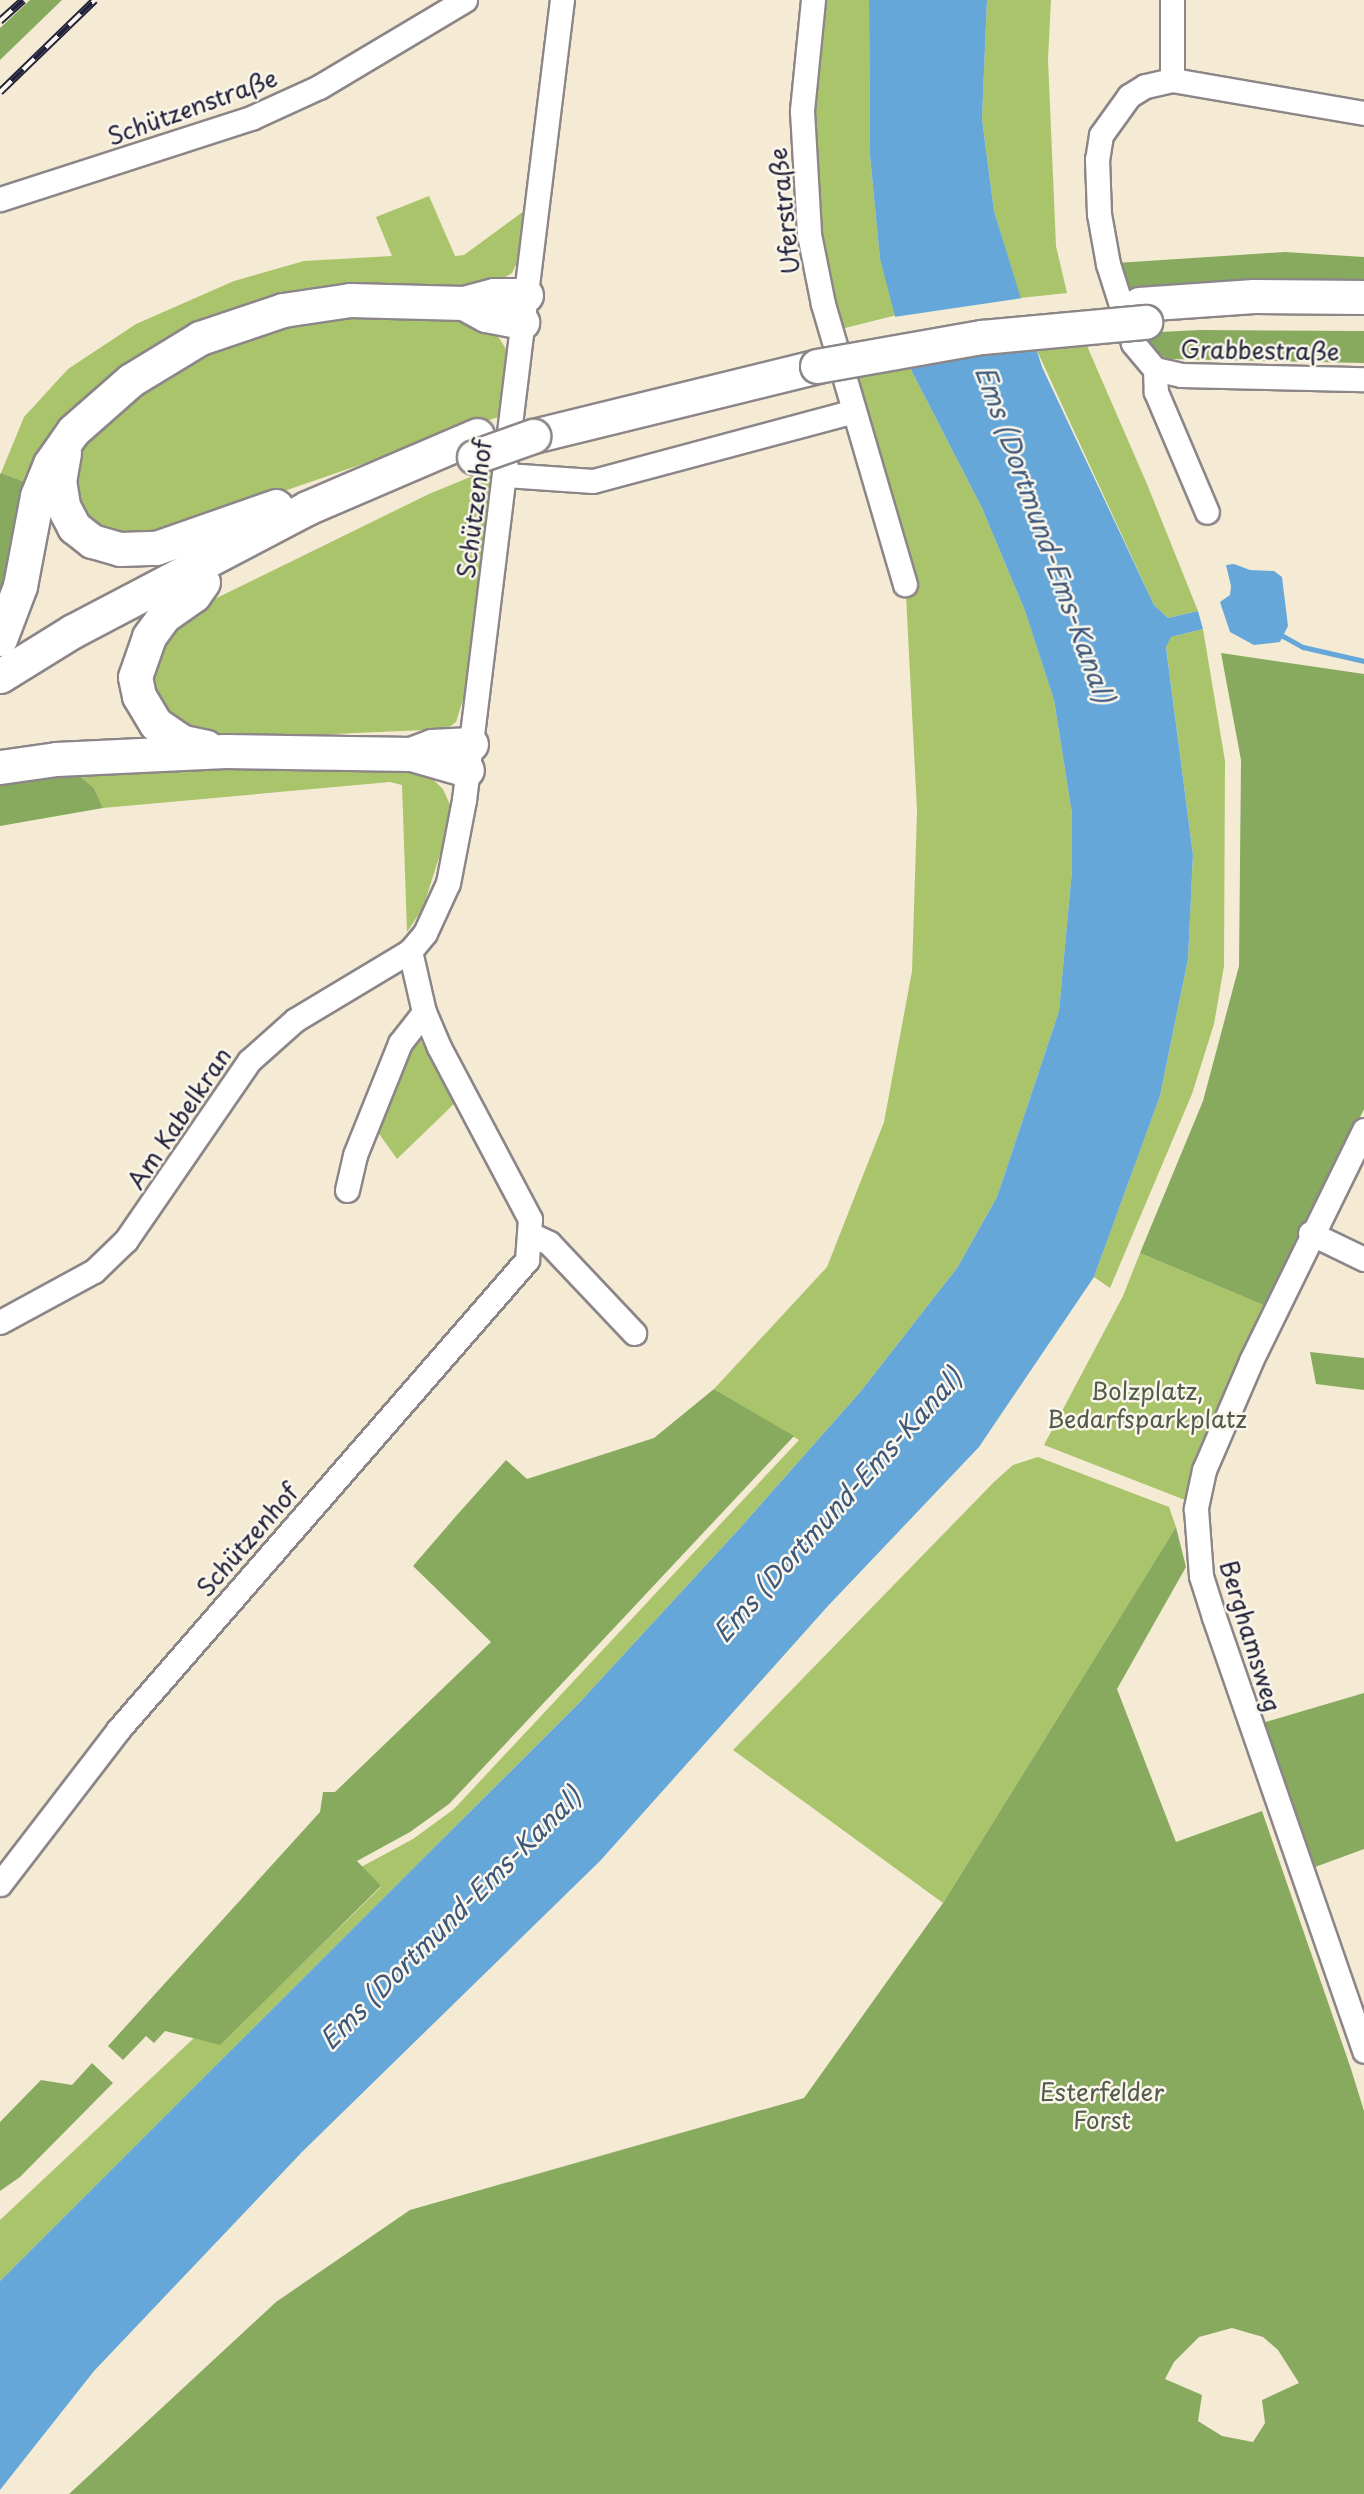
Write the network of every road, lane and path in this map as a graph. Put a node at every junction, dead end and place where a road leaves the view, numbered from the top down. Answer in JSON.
{"nodes":[{"id":1,"x":465,"y":0,"type":"edge"},
{"id":2,"x":562,"y":0,"type":"edge"},
{"id":3,"x":813,"y":0,"type":"edge"},
{"id":4,"x":1172,"y":0,"type":"edge"},
{"id":5,"x":1172,"y":80,"type":"junction"},
{"id":6,"x":1364,"y":113,"type":"edge"},
{"id":7,"x":0,"y":199,"type":"edge"},
{"id":8,"x":1364,"y":297,"type":"edge"},
{"id":9,"x":524,"y":309,"type":"junction"},
{"id":10,"x":1142,"y":313,"type":"junction"},
{"id":11,"x":1364,"y":316,"type":"edge"},
{"id":12,"x":1155,"y":369,"type":"junction"},
{"id":13,"x":1364,"y":379,"type":"edge"},
{"id":14,"x":854,"y":411,"type":"junction"},
{"id":15,"x":73,"y":432,"type":"junction"},
{"id":16,"x":476,"y":446,"type":"junction"},
{"id":17,"x":506,"y":475,"type":"junction"},
{"id":18,"x":307,"y":508,"type":"junction"},
{"id":19,"x":1207,"y":512,"type":"dead end"},
{"id":20,"x":203,"y":582,"type":"junction"},
{"id":21,"x":905,"y":584,"type":"dead end"},
{"id":22,"x":0,"y":639,"type":"edge"},
{"id":23,"x":0,"y":676,"type":"edge"},
{"id":24,"x":0,"y":699,"type":"edge"},
{"id":25,"x":225,"y":751,"type":"junction"},
{"id":26,"x":469,"y":757,"type":"junction"},
{"id":27,"x":0,"y":766,"type":"edge"},
{"id":28,"x":410,"y":951,"type":"junction"},
{"id":29,"x":424,"y":1013,"type":"junction"},
{"id":30,"x":1364,"y":1130,"type":"edge"},
{"id":31,"x":347,"y":1190,"type":"dead end"},
{"id":32,"x":1310,"y":1233,"type":"junction"},
{"id":33,"x":532,"y":1235,"type":"junction"},
{"id":34,"x":1364,"y":1259,"type":"edge"},
{"id":35,"x":0,"y":1322,"type":"edge"},
{"id":36,"x":634,"y":1333,"type":"dead end"},
{"id":37,"x":0,"y":1884,"type":"edge"},
{"id":38,"x":1364,"y":2051,"type":"edge"}],
"edges":[{"from":1,"to":7,"type":"street","name":"Schützenstraße"},
{"from":2,"to":9,"type":"street","name":"Schützenhof"},
{"from":3,"to":14,"type":"street","name":"Uferstraße"},
{"from":4,"to":5,"type":"street"},
{"from":5,"to":6,"type":"street"},
{"from":5,"to":12,"type":"street","name":"Grabbestraße"},
{"from":8,"to":10,"type":"highway"},
{"from":9,"to":15,"type":"highway"},
{"from":9,"to":17,"type":"street","name":"Schützenhof"},
{"from":10,"to":11,"type":"highway"},
{"from":10,"to":16,"type":"highway"},
{"from":12,"to":13,"type":"street","name":"Grabbestraße"},
{"from":12,"to":19,"type":"street","name":"Grabbestraße"},
{"from":14,"to":17,"type":"street"},
{"from":14,"to":21,"type":"street","name":"Uferstraße"},
{"from":15,"to":18,"type":"highway"},
{"from":15,"to":22,"type":"highway"},
{"from":16,"to":18,"type":"highway"},
{"from":16,"to":20,"type":"highway"},
{"from":17,"to":26,"type":"street","name":"Schützenhof"},
{"from":18,"to":23,"type":"highway"},
{"from":20,"to":24,"type":"highway"},
{"from":20,"to":25,"type":"highway"},
{"from":25,"to":26,"type":"highway"},
{"from":25,"to":27,"type":"highway"},
{"from":26,"to":28,"type":"street","name":"Schützenhof"},
{"from":28,"to":29,"type":"street"},
{"from":28,"to":35,"type":"street","name":"Am Kabelkran"},
{"from":29,"to":31,"type":"street"},
{"from":29,"to":33,"type":"street"},
{"from":30,"to":32,"type":"street","name":"Berghamsweg"},
{"from":32,"to":34,"type":"street"},
{"from":32,"to":38,"type":"street","name":"Berghamsweg"},
{"from":33,"to":36,"type":"street"},
{"from":33,"to":37,"type":"street","name":"Schützenhof"}]}
